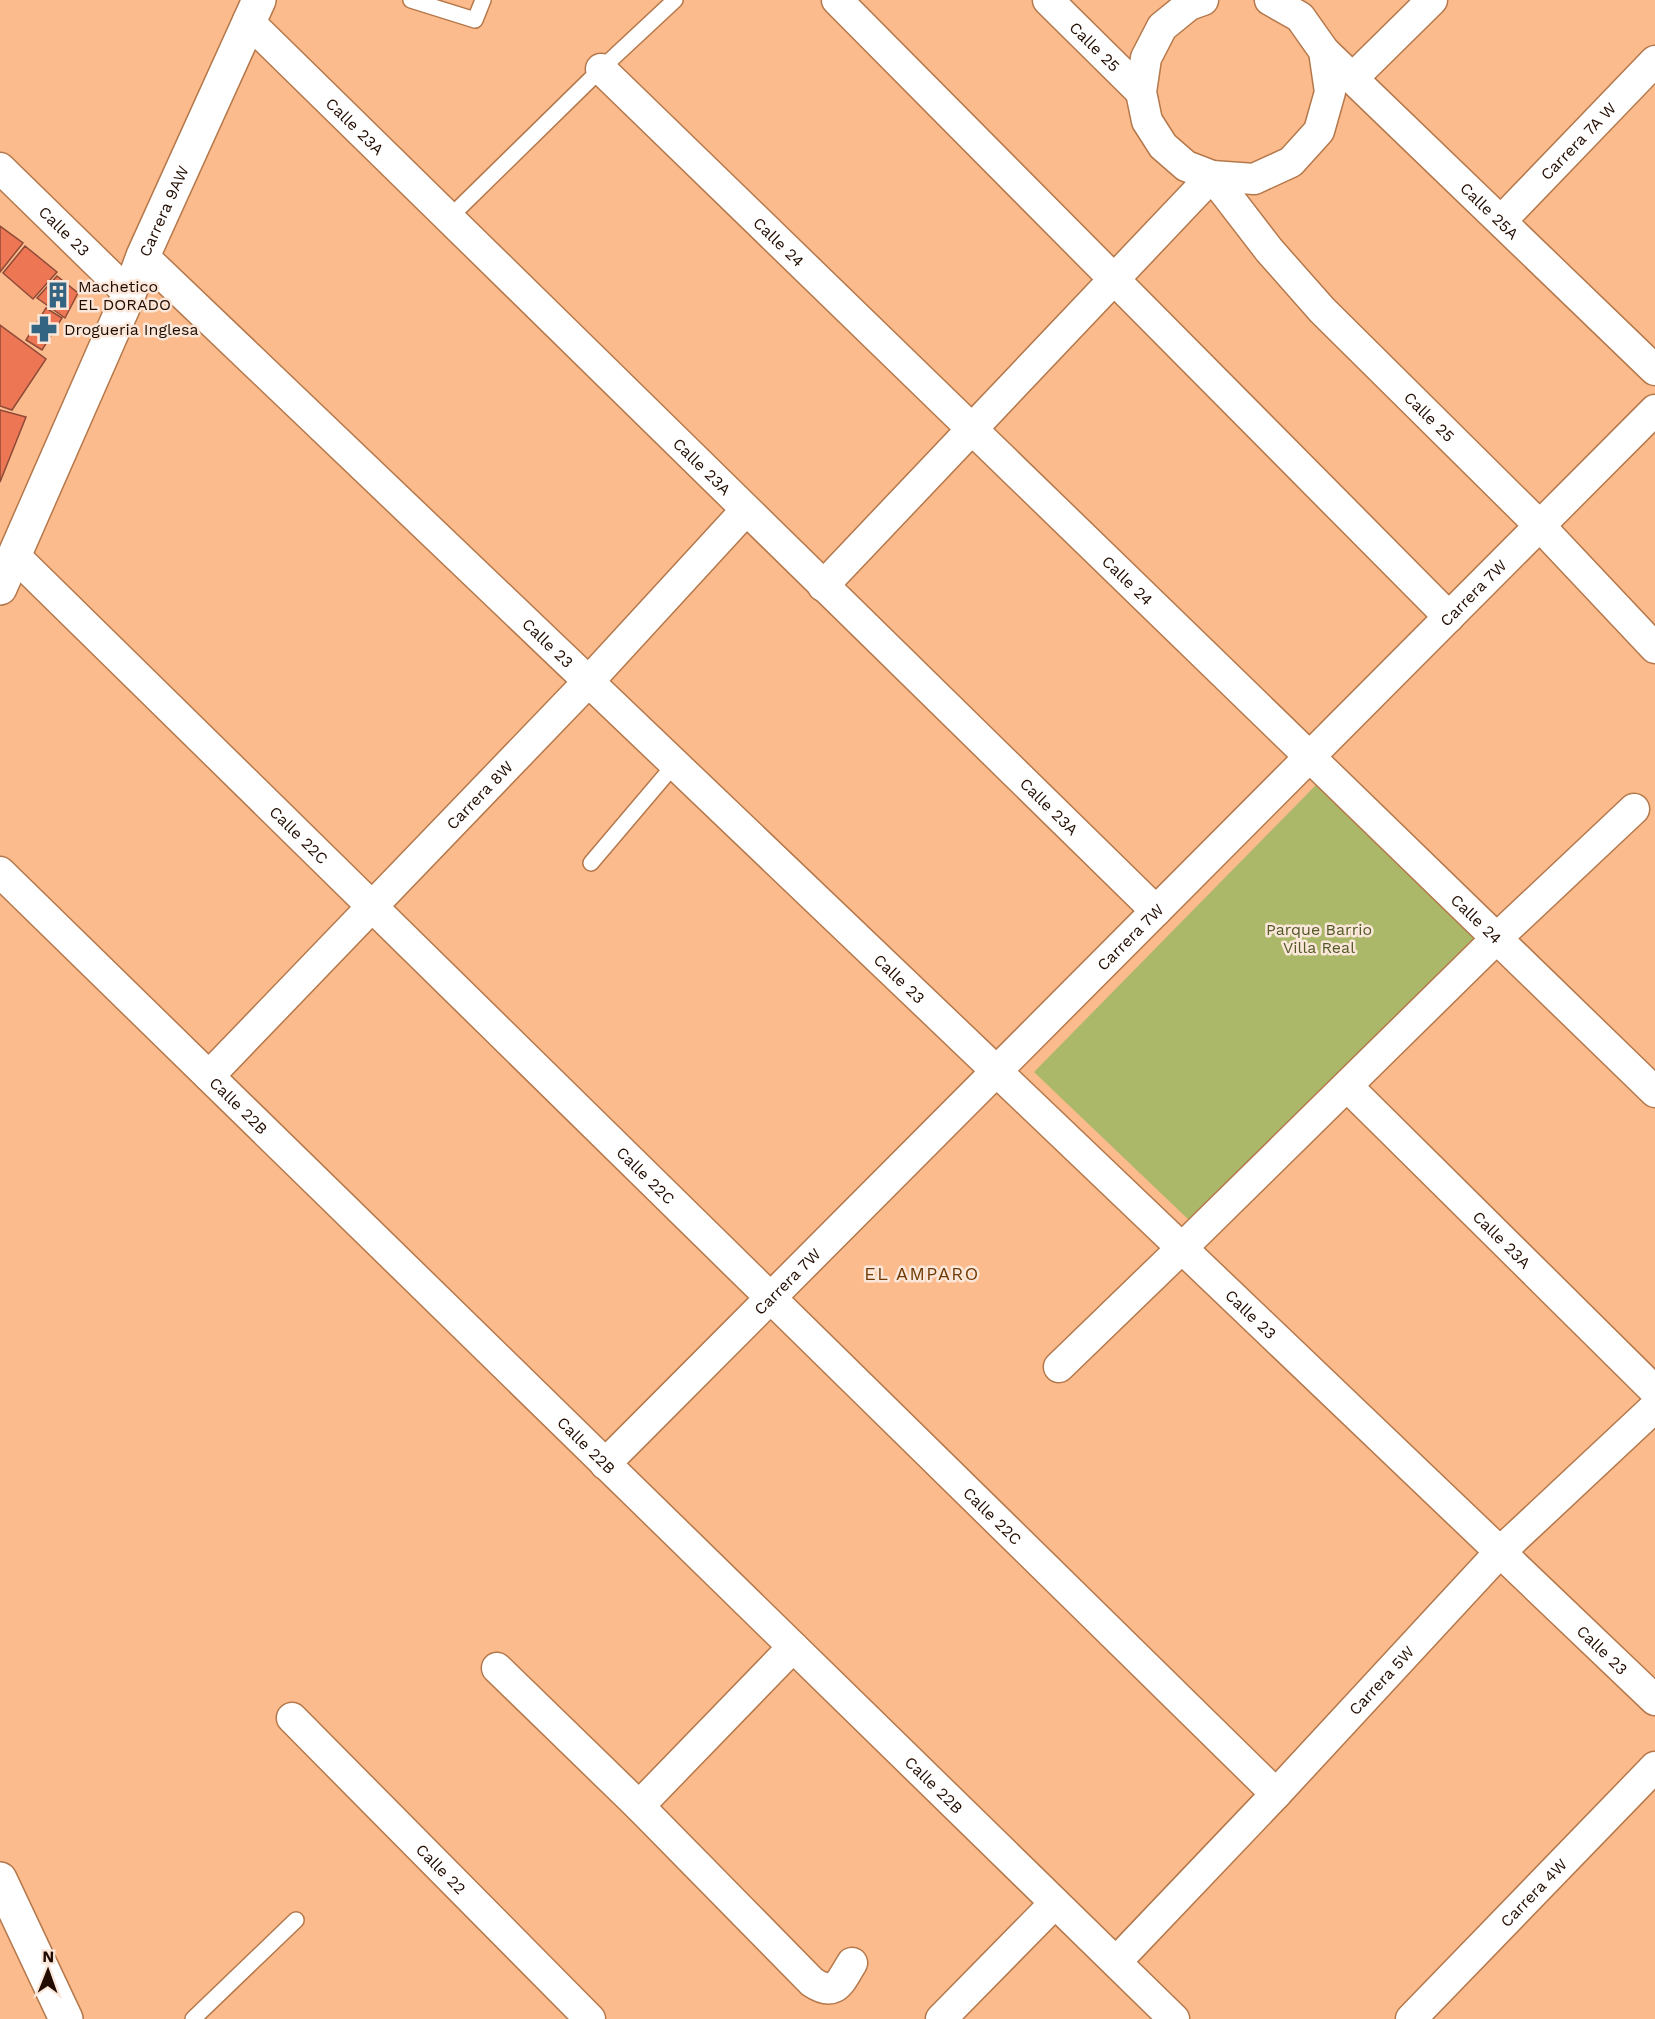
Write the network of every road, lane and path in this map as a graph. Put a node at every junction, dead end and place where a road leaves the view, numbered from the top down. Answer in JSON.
{"nodes":[{"id":1,"x":411,"y":0,"type":"edge"},
{"id":2,"x":483,"y":0,"type":"edge"},
{"id":3,"x":675,"y":0,"type":"edge"},
{"id":4,"x":837,"y":0,"type":"edge"},
{"id":5,"x":1048,"y":0,"type":"edge"},
{"id":6,"x":1203,"y":0,"type":"edge"},
{"id":7,"x":1270,"y":0,"type":"edge"},
{"id":8,"x":1432,"y":0,"type":"edge"},
{"id":9,"x":253,"y":11,"type":"edge"},
{"id":10,"x":1324,"y":51,"type":"junction"},
{"id":11,"x":1655,"y":61,"type":"edge"},
{"id":12,"x":601,"y":69,"type":"junction"},
{"id":13,"x":1353,"y":78,"type":"junction"},
{"id":14,"x":1141,"y":92,"type":"junction"},
{"id":15,"x":0,"y":168,"type":"edge"},
{"id":16,"x":1212,"y":176,"type":"junction"},
{"id":17,"x":449,"y":218,"type":"junction"},
{"id":18,"x":1501,"y":221,"type":"junction"},
{"id":19,"x":143,"y":256,"type":"junction"},
{"id":20,"x":1114,"y":279,"type":"junction"},
{"id":21,"x":129,"y":294,"type":"junction"},
{"id":22,"x":1655,"y":370,"type":"edge"},
{"id":23,"x":1655,"y":410,"type":"edge"},
{"id":24,"x":972,"y":429,"type":"junction"},
{"id":25,"x":746,"y":510,"type":"junction"},
{"id":26,"x":1540,"y":526,"type":"junction"},
{"id":27,"x":15,"y":556,"type":"junction"},
{"id":28,"x":824,"y":586,"type":"junction"},
{"id":29,"x":0,"y":588,"type":"edge"},
{"id":30,"x":1449,"y":617,"type":"junction"},
{"id":31,"x":1655,"y":648,"type":"edge"},
{"id":32,"x":589,"y":681,"type":"junction"},
{"id":33,"x":1310,"y":757,"type":"junction"},
{"id":34,"x":675,"y":764,"type":"junction"},
{"id":35,"x":1634,"y":809,"type":"dead end"},
{"id":36,"x":591,"y":862,"type":"dead end"},
{"id":37,"x":0,"y":872,"type":"edge"},
{"id":38,"x":372,"y":906,"type":"junction"},
{"id":39,"x":1156,"y":912,"type":"junction"},
{"id":40,"x":1497,"y":938,"type":"junction"},
{"id":41,"x":997,"y":1071,"type":"junction"},
{"id":42,"x":208,"y":1076,"type":"junction"},
{"id":43,"x":1347,"y":1086,"type":"junction"},
{"id":44,"x":1655,"y":1092,"type":"edge"},
{"id":45,"x":1182,"y":1248,"type":"junction"},
{"id":46,"x":771,"y":1298,"type":"junction"},
{"id":47,"x":1059,"y":1367,"type":"dead end"},
{"id":48,"x":1655,"y":1391,"type":"edge"},
{"id":49,"x":1655,"y":1407,"type":"edge"},
{"id":50,"x":605,"y":1464,"type":"junction"},
{"id":51,"x":1500,"y":1552,"type":"junction"},
{"id":52,"x":793,"y":1647,"type":"junction"},
{"id":53,"x":497,"y":1668,"type":"dead end"},
{"id":54,"x":1655,"y":1700,"type":"edge"},
{"id":55,"x":292,"y":1718,"type":"dead end"},
{"id":56,"x":1655,"y":1767,"type":"edge"},
{"id":57,"x":1276,"y":1794,"type":"junction"},
{"id":58,"x":639,"y":1806,"type":"junction"},
{"id":59,"x":0,"y":1879,"type":"edge"},
{"id":60,"x":1055,"y":1903,"type":"junction"},
{"id":61,"x":296,"y":1920,"type":"dead end"},
{"id":62,"x":1116,"y":1962,"type":"junction"},
{"id":63,"x":852,"y":1963,"type":"dead end"},
{"id":64,"x":66,"y":2019,"type":"edge"},
{"id":65,"x":193,"y":2019,"type":"edge"},
{"id":66,"x":590,"y":2019,"type":"edge"},
{"id":67,"x":941,"y":2019,"type":"edge"},
{"id":68,"x":1174,"y":2019,"type":"edge"},
{"id":69,"x":1411,"y":2019,"type":"edge"}],
"edges":[{"from":1,"to":2,"type":"lane"},
{"from":3,"to":12,"type":"lane"},
{"from":4,"to":20,"type":"street"},
{"from":5,"to":14,"type":"street","name":"Calle 25"},
{"from":6,"to":14,"type":"street"},
{"from":7,"to":10,"type":"street","name":"Calle 25A"},
{"from":8,"to":13,"type":"street"},
{"from":9,"to":17,"type":"street","name":"Calle 23A"},
{"from":9,"to":19,"type":"main road","name":"Carrera 9AW"},
{"from":10,"to":13,"type":"street","name":"Calle 25A"},
{"from":10,"to":16,"type":"street"},
{"from":11,"to":18,"type":"street","name":"Carrera 7A W"},
{"from":12,"to":17,"type":"lane"},
{"from":12,"to":24,"type":"street","name":"Calle 24"},
{"from":13,"to":18,"type":"street","name":"Calle 25A"},
{"from":14,"to":16,"type":"street"},
{"from":15,"to":21,"type":"street","name":"Calle 23"},
{"from":16,"to":20,"type":"street"},
{"from":16,"to":26,"type":"street","name":"Calle 25"},
{"from":17,"to":25,"type":"street","name":"Calle 23A"},
{"from":18,"to":22,"type":"street","name":"Calle 25A"},
{"from":19,"to":21,"type":"main road","name":"Carrera 9AW"},
{"from":19,"to":32,"type":"street","name":"Calle 23"},
{"from":20,"to":24,"type":"street"},
{"from":20,"to":30,"type":"street"},
{"from":21,"to":27,"type":"main road","name":"Carrera 9AW"},
{"from":23,"to":26,"type":"street","name":"Carrera 7W"},
{"from":24,"to":28,"type":"street"},
{"from":24,"to":33,"type":"street","name":"Calle 24"},
{"from":25,"to":28,"type":"street","name":"Calle 23A"},
{"from":25,"to":32,"type":"street","name":"Carrera 8W"},
{"from":26,"to":30,"type":"street","name":"Carrera 7W"},
{"from":26,"to":31,"type":"street","name":"Calle 25"},
{"from":27,"to":29,"type":"main road","name":"Carrera 9AW"},
{"from":27,"to":38,"type":"street","name":"Calle 22C"},
{"from":28,"to":39,"type":"street","name":"Calle 23A"},
{"from":30,"to":33,"type":"street","name":"Carrera 7W"},
{"from":32,"to":34,"type":"street","name":"Calle 23"},
{"from":32,"to":38,"type":"street","name":"Carrera 8W"},
{"from":33,"to":39,"type":"street","name":"Carrera 7W"},
{"from":33,"to":40,"type":"street","name":"Calle 24"},
{"from":34,"to":36,"type":"lane"},
{"from":34,"to":41,"type":"street","name":"Calle 23"},
{"from":35,"to":40,"type":"street"},
{"from":37,"to":42,"type":"street","name":"Calle 22B"},
{"from":38,"to":42,"type":"street","name":"Carrera 8W"},
{"from":38,"to":46,"type":"street","name":"Calle 22C"},
{"from":39,"to":41,"type":"street","name":"Carrera 7W"},
{"from":40,"to":43,"type":"street"},
{"from":40,"to":44,"type":"street","name":"Calle 24"},
{"from":41,"to":45,"type":"street","name":"Calle 23"},
{"from":41,"to":46,"type":"street","name":"Carrera 7W"},
{"from":42,"to":50,"type":"street","name":"Calle 22B"},
{"from":43,"to":45,"type":"street"},
{"from":43,"to":48,"type":"street","name":"Calle 23A"},
{"from":45,"to":47,"type":"street"},
{"from":45,"to":51,"type":"street","name":"Calle 23"},
{"from":46,"to":50,"type":"street","name":"Carrera 7W"},
{"from":46,"to":57,"type":"street","name":"Calle 22C"},
{"from":49,"to":51,"type":"street","name":"Carrera 5W"},
{"from":50,"to":52,"type":"street","name":"Calle 22B"},
{"from":51,"to":54,"type":"street","name":"Calle 23"},
{"from":51,"to":57,"type":"street","name":"Carrera 5W"},
{"from":52,"to":58,"type":"street"},
{"from":52,"to":60,"type":"street","name":"Calle 22B"},
{"from":53,"to":58,"type":"street"},
{"from":55,"to":66,"type":"street","name":"Calle 22"},
{"from":56,"to":69,"type":"street","name":"Carrera 4W"},
{"from":57,"to":62,"type":"street","name":"Carrera 5W"},
{"from":58,"to":63,"type":"street"},
{"from":59,"to":64,"type":"main road"},
{"from":60,"to":62,"type":"street","name":"Calle 22B"},
{"from":60,"to":67,"type":"street"},
{"from":61,"to":65,"type":"lane"},
{"from":62,"to":68,"type":"street","name":"Calle 22B"}]}
